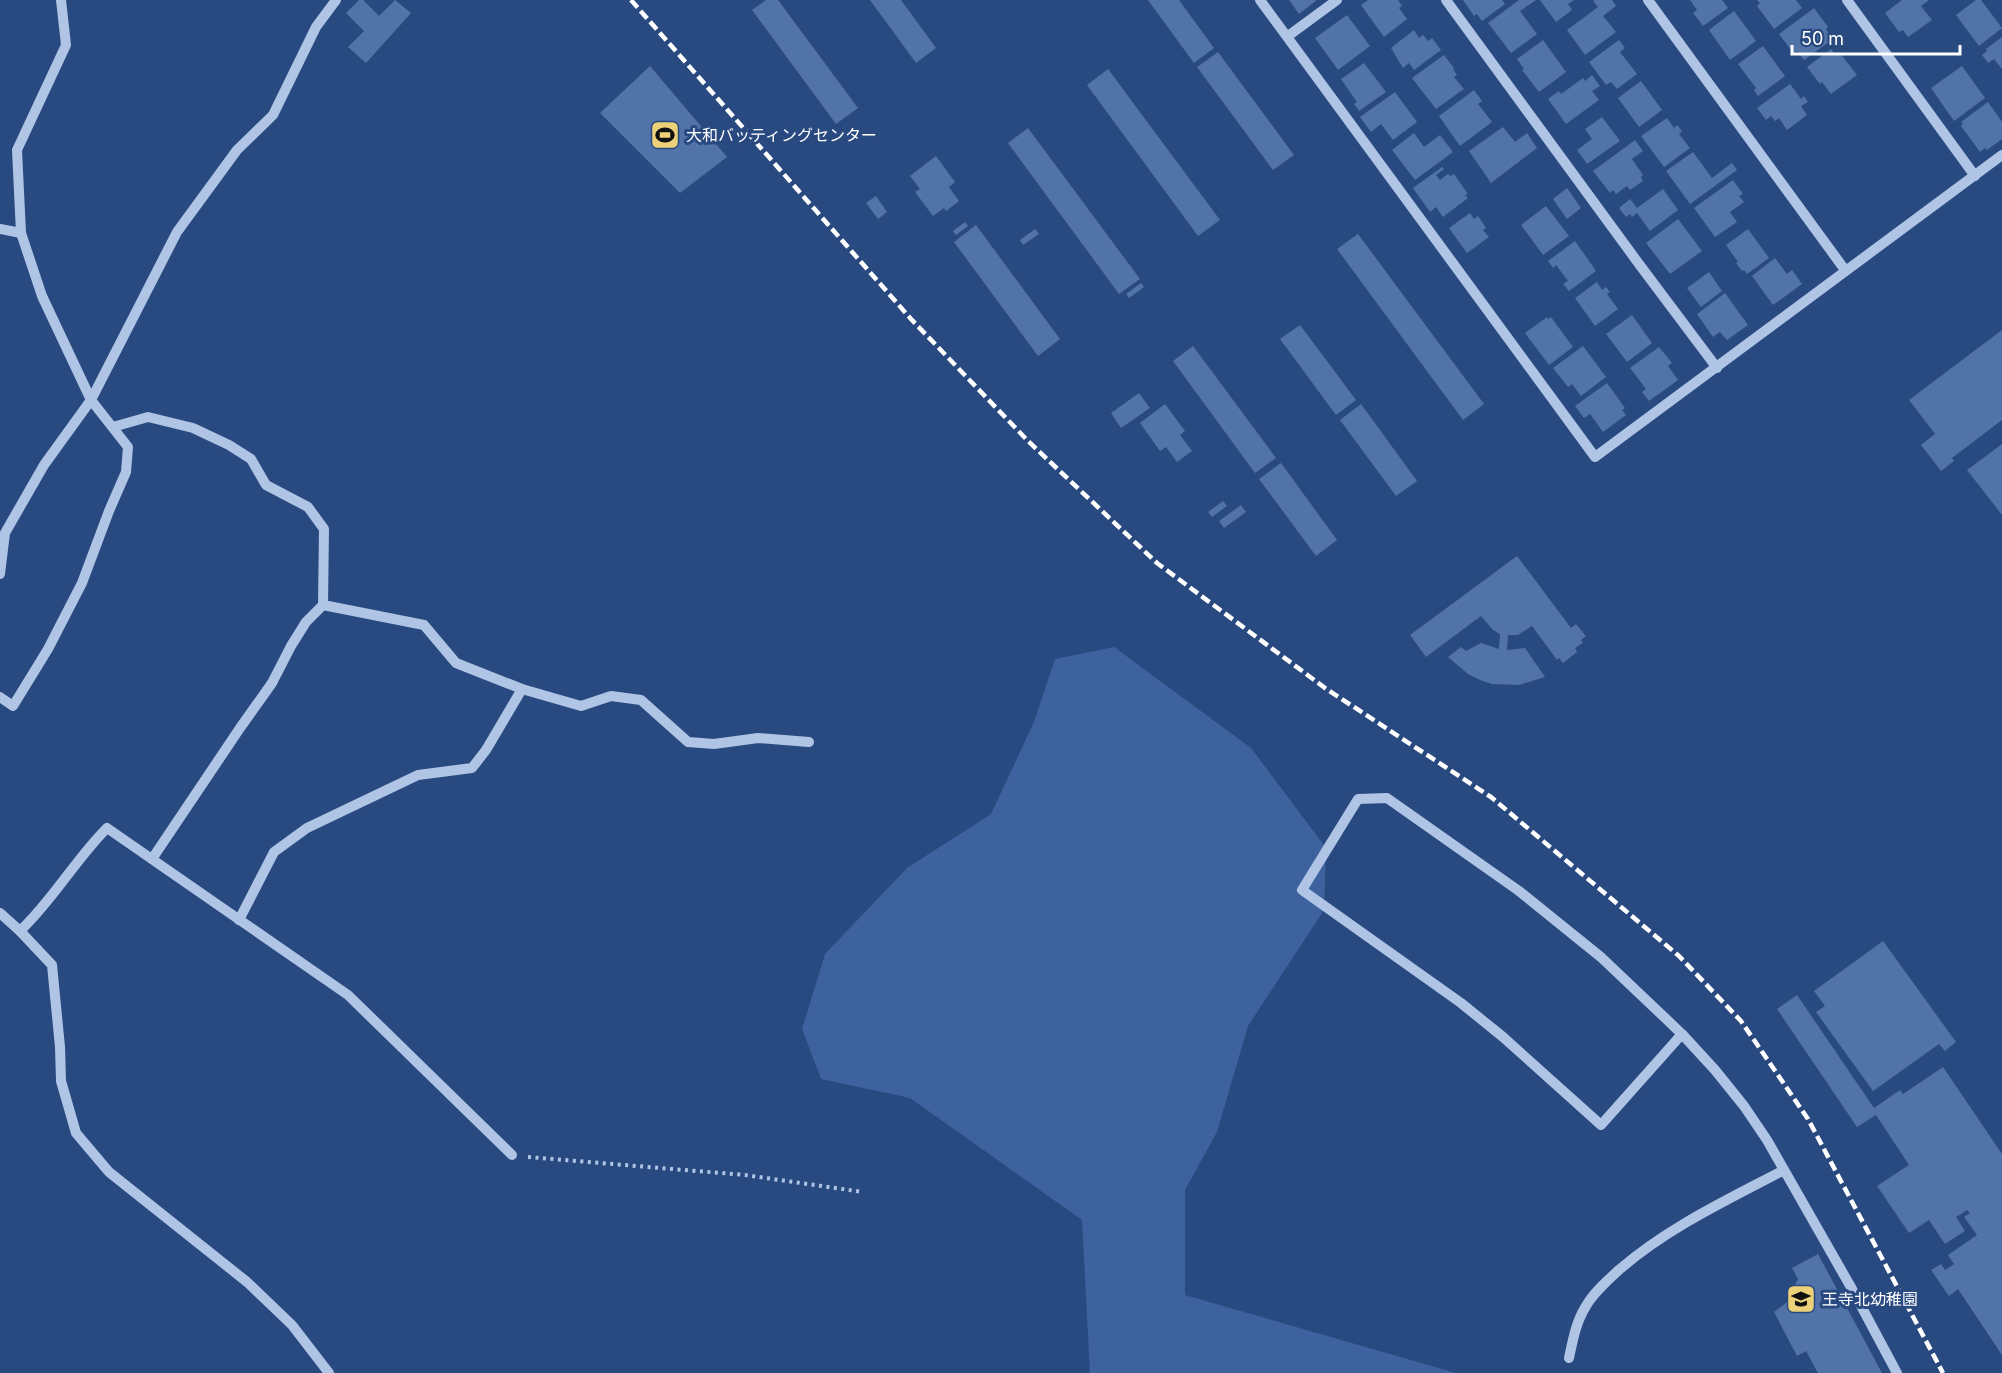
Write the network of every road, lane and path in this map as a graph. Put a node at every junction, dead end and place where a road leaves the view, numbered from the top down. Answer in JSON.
{"nodes":[{"id":1,"x":61,"y":0,"type":"edge"},
{"id":2,"x":336,"y":0,"type":"edge"},
{"id":3,"x":1260,"y":0,"type":"edge"},
{"id":4,"x":1337,"y":0,"type":"edge"},
{"id":5,"x":1446,"y":0,"type":"edge"},
{"id":6,"x":1648,"y":0,"type":"edge"},
{"id":7,"x":1847,"y":0,"type":"edge"},
{"id":8,"x":1288,"y":36,"type":"junction"},
{"id":9,"x":2002,"y":155,"type":"edge"},
{"id":10,"x":1975,"y":176,"type":"junction"},
{"id":11,"x":0,"y":229,"type":"edge"},
{"id":12,"x":21,"y":233,"type":"junction"},
{"id":13,"x":1845,"y":270,"type":"junction"},
{"id":14,"x":1717,"y":368,"type":"junction"},
{"id":15,"x":92,"y":400,"type":"junction"},
{"id":16,"x":113,"y":427,"type":"junction"},
{"id":17,"x":0,"y":574,"type":"edge"},
{"id":18,"x":323,"y":605,"type":"junction"},
{"id":19,"x":522,"y":689,"type":"junction"},
{"id":20,"x":0,"y":698,"type":"edge"},
{"id":21,"x":809,"y":741,"type":"dead end"},
{"id":22,"x":152,"y":859,"type":"junction"},
{"id":23,"x":0,"y":913,"type":"edge"},
{"id":24,"x":239,"y":920,"type":"junction"},
{"id":25,"x":20,"y":931,"type":"junction"},
{"id":26,"x":1682,"y":1034,"type":"junction"},
{"id":27,"x":512,"y":1155,"type":"joint"},
{"id":28,"x":1784,"y":1170,"type":"junction"},
{"id":29,"x":863,"y":1192,"type":"dead end"},
{"id":30,"x":1569,"y":1358,"type":"dead end"},
{"id":31,"x":329,"y":1373,"type":"edge"},
{"id":32,"x":1897,"y":1373,"type":"edge"}],
"edges":[{"from":1,"to":12,"type":"street"},
{"from":2,"to":15,"type":"street"},
{"from":3,"to":8,"type":"street"},
{"from":4,"to":8,"type":"street"},
{"from":5,"to":14,"type":"street"},
{"from":6,"to":13,"type":"street"},
{"from":7,"to":10,"type":"street"},
{"from":8,"to":14,"type":"street"},
{"from":9,"to":10,"type":"street"},
{"from":10,"to":13,"type":"street"},
{"from":11,"to":12,"type":"street"},
{"from":12,"to":15,"type":"street"},
{"from":13,"to":14,"type":"street"},
{"from":15,"to":16,"type":"street"},
{"from":15,"to":17,"type":"street"},
{"from":16,"to":18,"type":"street"},
{"from":16,"to":20,"type":"street"},
{"from":18,"to":19,"type":"street"},
{"from":18,"to":22,"type":"street"},
{"from":19,"to":21,"type":"street"},
{"from":19,"to":24,"type":"street"},
{"from":22,"to":24,"type":"street"},
{"from":22,"to":25,"type":"street"},
{"from":23,"to":25,"type":"street"},
{"from":24,"to":27,"type":"street"},
{"from":25,"to":31,"type":"street"},
{"from":26,"to":26,"type":"street"},
{"from":26,"to":28,"type":"street"},
{"from":27,"to":29,"type":"path"},
{"from":28,"to":30,"type":"street"},
{"from":28,"to":32,"type":"street"}]}
